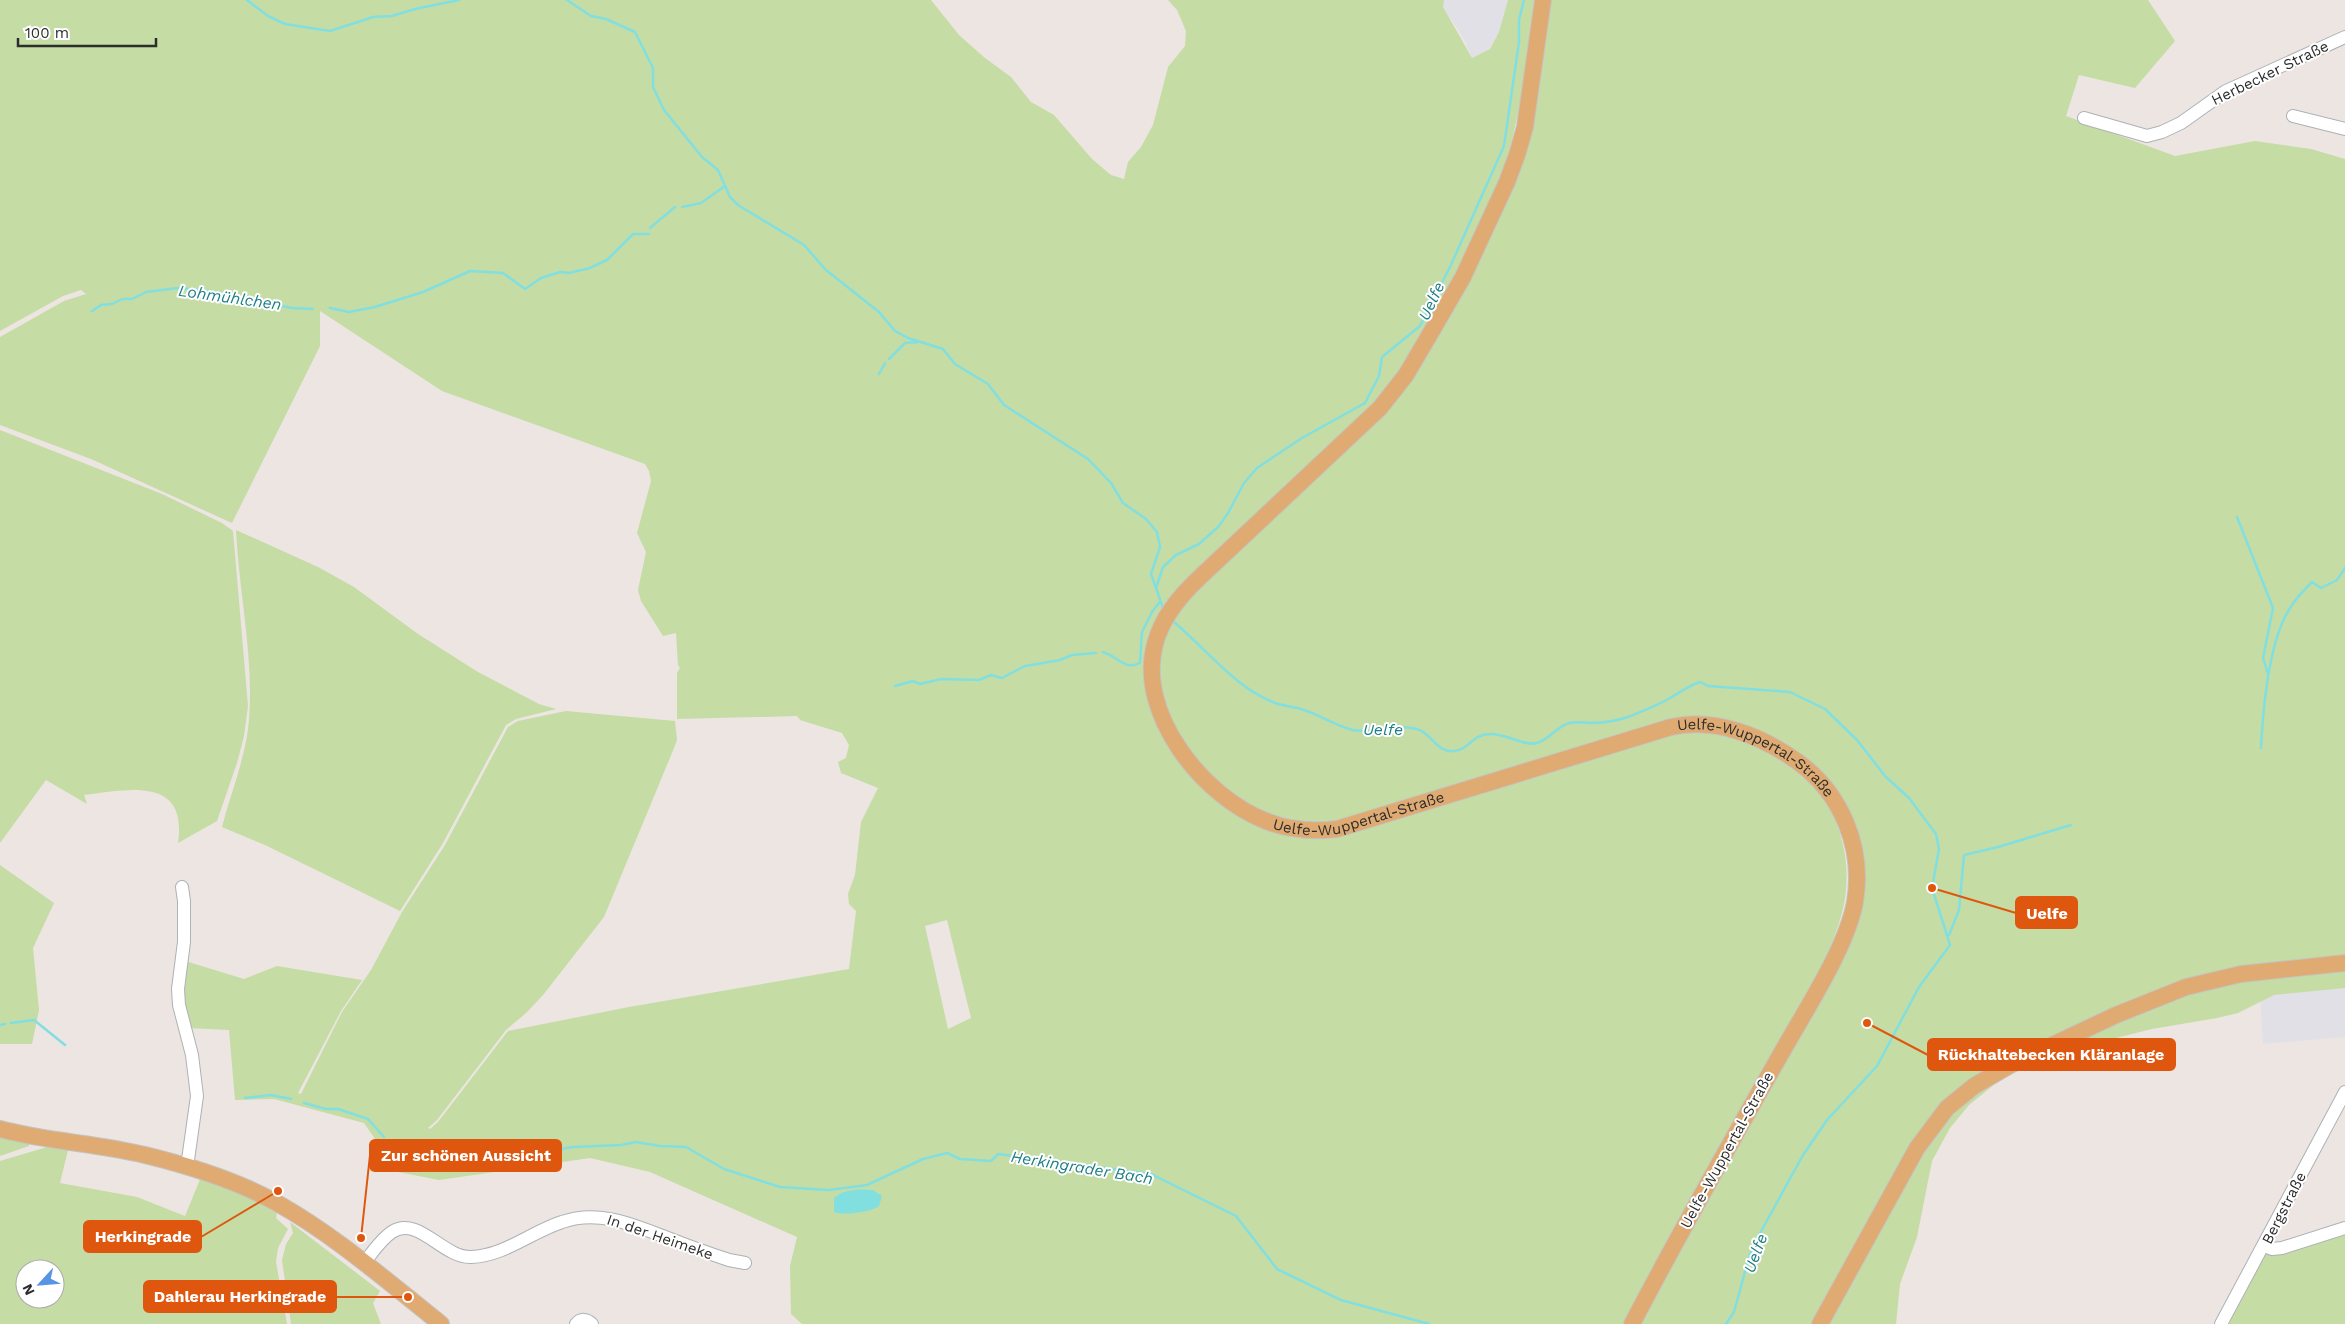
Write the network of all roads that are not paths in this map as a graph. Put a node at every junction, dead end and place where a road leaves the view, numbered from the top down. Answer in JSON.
{"nodes":[{"id":1,"x":1543,"y":0,"type":"edge"},
{"id":2,"x":2345,"y":37,"type":"edge"},
{"id":3,"x":2293,"y":116,"type":"dead end"},
{"id":4,"x":2084,"y":118,"type":"dead end"},
{"id":5,"x":2345,"y":128,"type":"edge"},
{"id":6,"x":182,"y":886,"type":"dead end"},
{"id":7,"x":2345,"y":963,"type":"edge"},
{"id":8,"x":2345,"y":1092,"type":"edge"},
{"id":9,"x":0,"y":1129,"type":"edge"},
{"id":10,"x":187,"y":1167,"type":"junction"},
{"id":11,"x":2345,"y":1228,"type":"edge"},
{"id":12,"x":2265,"y":1246,"type":"junction"},
{"id":13,"x":364,"y":1263,"type":"junction"},
{"id":14,"x":745,"y":1263,"type":"dead end"},
{"id":15,"x":441,"y":1324,"type":"edge"},
{"id":16,"x":576,"y":1324,"type":"edge"},
{"id":17,"x":592,"y":1324,"type":"edge"},
{"id":18,"x":1632,"y":1324,"type":"edge"},
{"id":19,"x":1820,"y":1324,"type":"edge"},
{"id":20,"x":2222,"y":1324,"type":"edge"}],
"edges":[{"from":1,"to":18,"type":"main road","name":"Uelfe-Wuppertal-Straße"},
{"from":2,"to":4,"type":"street","name":"Herbecker Straße"},
{"from":3,"to":5,"type":"street"},
{"from":6,"to":10,"type":"street"},
{"from":7,"to":19,"type":"main road"},
{"from":8,"to":12,"type":"street","name":"Bergstraße"},
{"from":9,"to":10,"type":"main road"},
{"from":10,"to":13,"type":"main road"},
{"from":11,"to":12,"type":"street"},
{"from":12,"to":20,"type":"street","name":"Bergstraße"},
{"from":13,"to":14,"type":"street","name":"In der Heimeke"},
{"from":13,"to":15,"type":"main road"},
{"from":16,"to":17,"type":"street"}]}
